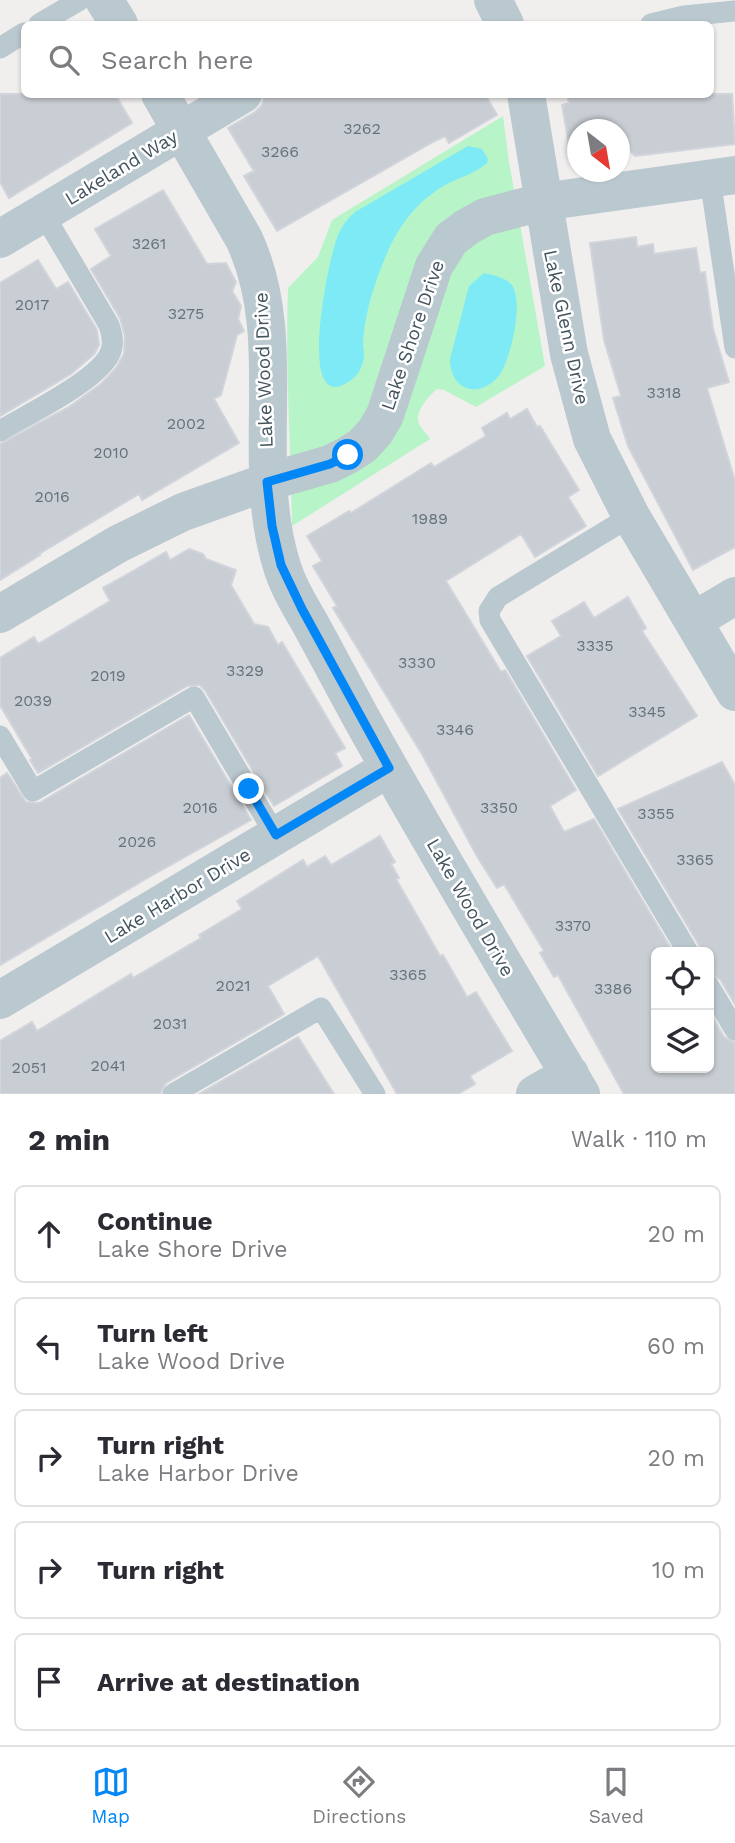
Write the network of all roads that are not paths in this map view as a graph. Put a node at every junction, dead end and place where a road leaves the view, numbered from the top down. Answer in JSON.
{"nodes":[{"id":1,"x":80,"y":0,"type":"edge"},
{"id":2,"x":104,"y":0,"type":"edge"},
{"id":3,"x":493,"y":0,"type":"edge"},
{"id":4,"x":680,"y":8,"type":"edge"},
{"id":5,"x":735,"y":11,"type":"edge"},
{"id":6,"x":44,"y":21,"type":"edge"},
{"id":7,"x":116,"y":21,"type":"edge"},
{"id":8,"x":504,"y":21,"type":"edge"},
{"id":9,"x":656,"y":21,"type":"edge"},
{"id":10,"x":21,"y":35,"type":"edge"},
{"id":11,"x":0,"y":48,"type":"edge"},
{"id":12,"x":162,"y":98,"type":"edge"},
{"id":13,"x":236,"y":98,"type":"edge"},
{"id":14,"x":527,"y":98,"type":"edge"},
{"id":15,"x":181,"y":131,"type":"junction"},
{"id":16,"x":723,"y":177,"type":"edge"},
{"id":17,"x":542,"y":202,"type":"junction"},
{"id":18,"x":43,"y":214,"type":"junction"},
{"id":19,"x":0,"y":239,"type":"edge"},
{"id":20,"x":735,"y":348,"type":"edge"},
{"id":21,"x":0,"y":431,"type":"edge"},
{"id":22,"x":267,"y":482,"type":"junction"},
{"id":23,"x":631,"y":516,"type":"junction"},
{"id":24,"x":735,"y":596,"type":"edge"},
{"id":25,"x":0,"y":614,"type":"edge"},
{"id":26,"x":693,"y":621,"type":"junction"},
{"id":27,"x":735,"y":692,"type":"edge"},
{"id":28,"x":0,"y":736,"type":"edge"},
{"id":29,"x":389,"y":768,"type":"junction"},
{"id":30,"x":276,"y":835,"type":"junction"},
{"id":31,"x":685,"y":947,"type":"edge"},
{"id":32,"x":714,"y":994,"type":"edge"},
{"id":33,"x":0,"y":1000,"type":"edge"},
{"id":34,"x":735,"y":1030,"type":"edge"},
{"id":35,"x":575,"y":1084,"type":"edge"},
{"id":36,"x":173,"y":1094,"type":"edge"},
{"id":37,"x":375,"y":1094,"type":"edge"},
{"id":38,"x":535,"y":1094,"type":"edge"}],
"edges":[{"from":1,"to":6,"type":"lane"},
{"from":2,"to":7,"type":"street"},
{"from":3,"to":8,"type":"street"},
{"from":4,"to":5,"type":"lane"},
{"from":4,"to":9,"type":"lane"},
{"from":10,"to":11,"type":"lane"},
{"from":12,"to":15,"type":"street","name":"Lake Wood Drive"},
{"from":13,"to":15,"type":"street","name":"Lakeland Way"},
{"from":14,"to":17,"type":"street","name":"Lake Glenn Drive"},
{"from":15,"to":18,"type":"street","name":"Lakeland Way"},
{"from":15,"to":22,"type":"street","name":"Lake Wood Drive"},
{"from":16,"to":17,"type":"street","name":"Lake Shore Drive"},
{"from":16,"to":20,"type":"lane"},
{"from":17,"to":22,"type":"street","name":"Lake Shore Drive"},
{"from":17,"to":23,"type":"street","name":"Lake Glenn Drive"},
{"from":18,"to":19,"type":"street","name":"Lakeland Way"},
{"from":18,"to":21,"type":"lane"},
{"from":22,"to":25,"type":"street","name":"Lake Shore Drive"},
{"from":22,"to":29,"type":"street","name":"Lake Wood Drive"},
{"from":23,"to":26,"type":"street","name":"Lake Glenn Drive"},
{"from":23,"to":31,"type":"lane"},
{"from":24,"to":26,"type":"street"},
{"from":26,"to":27,"type":"street","name":"Lake Glenn Drive"},
{"from":28,"to":30,"type":"lane"},
{"from":29,"to":30,"type":"street","name":"Lake Harbor Drive"},
{"from":29,"to":35,"type":"street","name":"Lake Wood Drive"},
{"from":30,"to":33,"type":"street","name":"Lake Harbor Drive"},
{"from":32,"to":34,"type":"lane"},
{"from":35,"to":38,"type":"street"},
{"from":36,"to":37,"type":"lane"}]}
